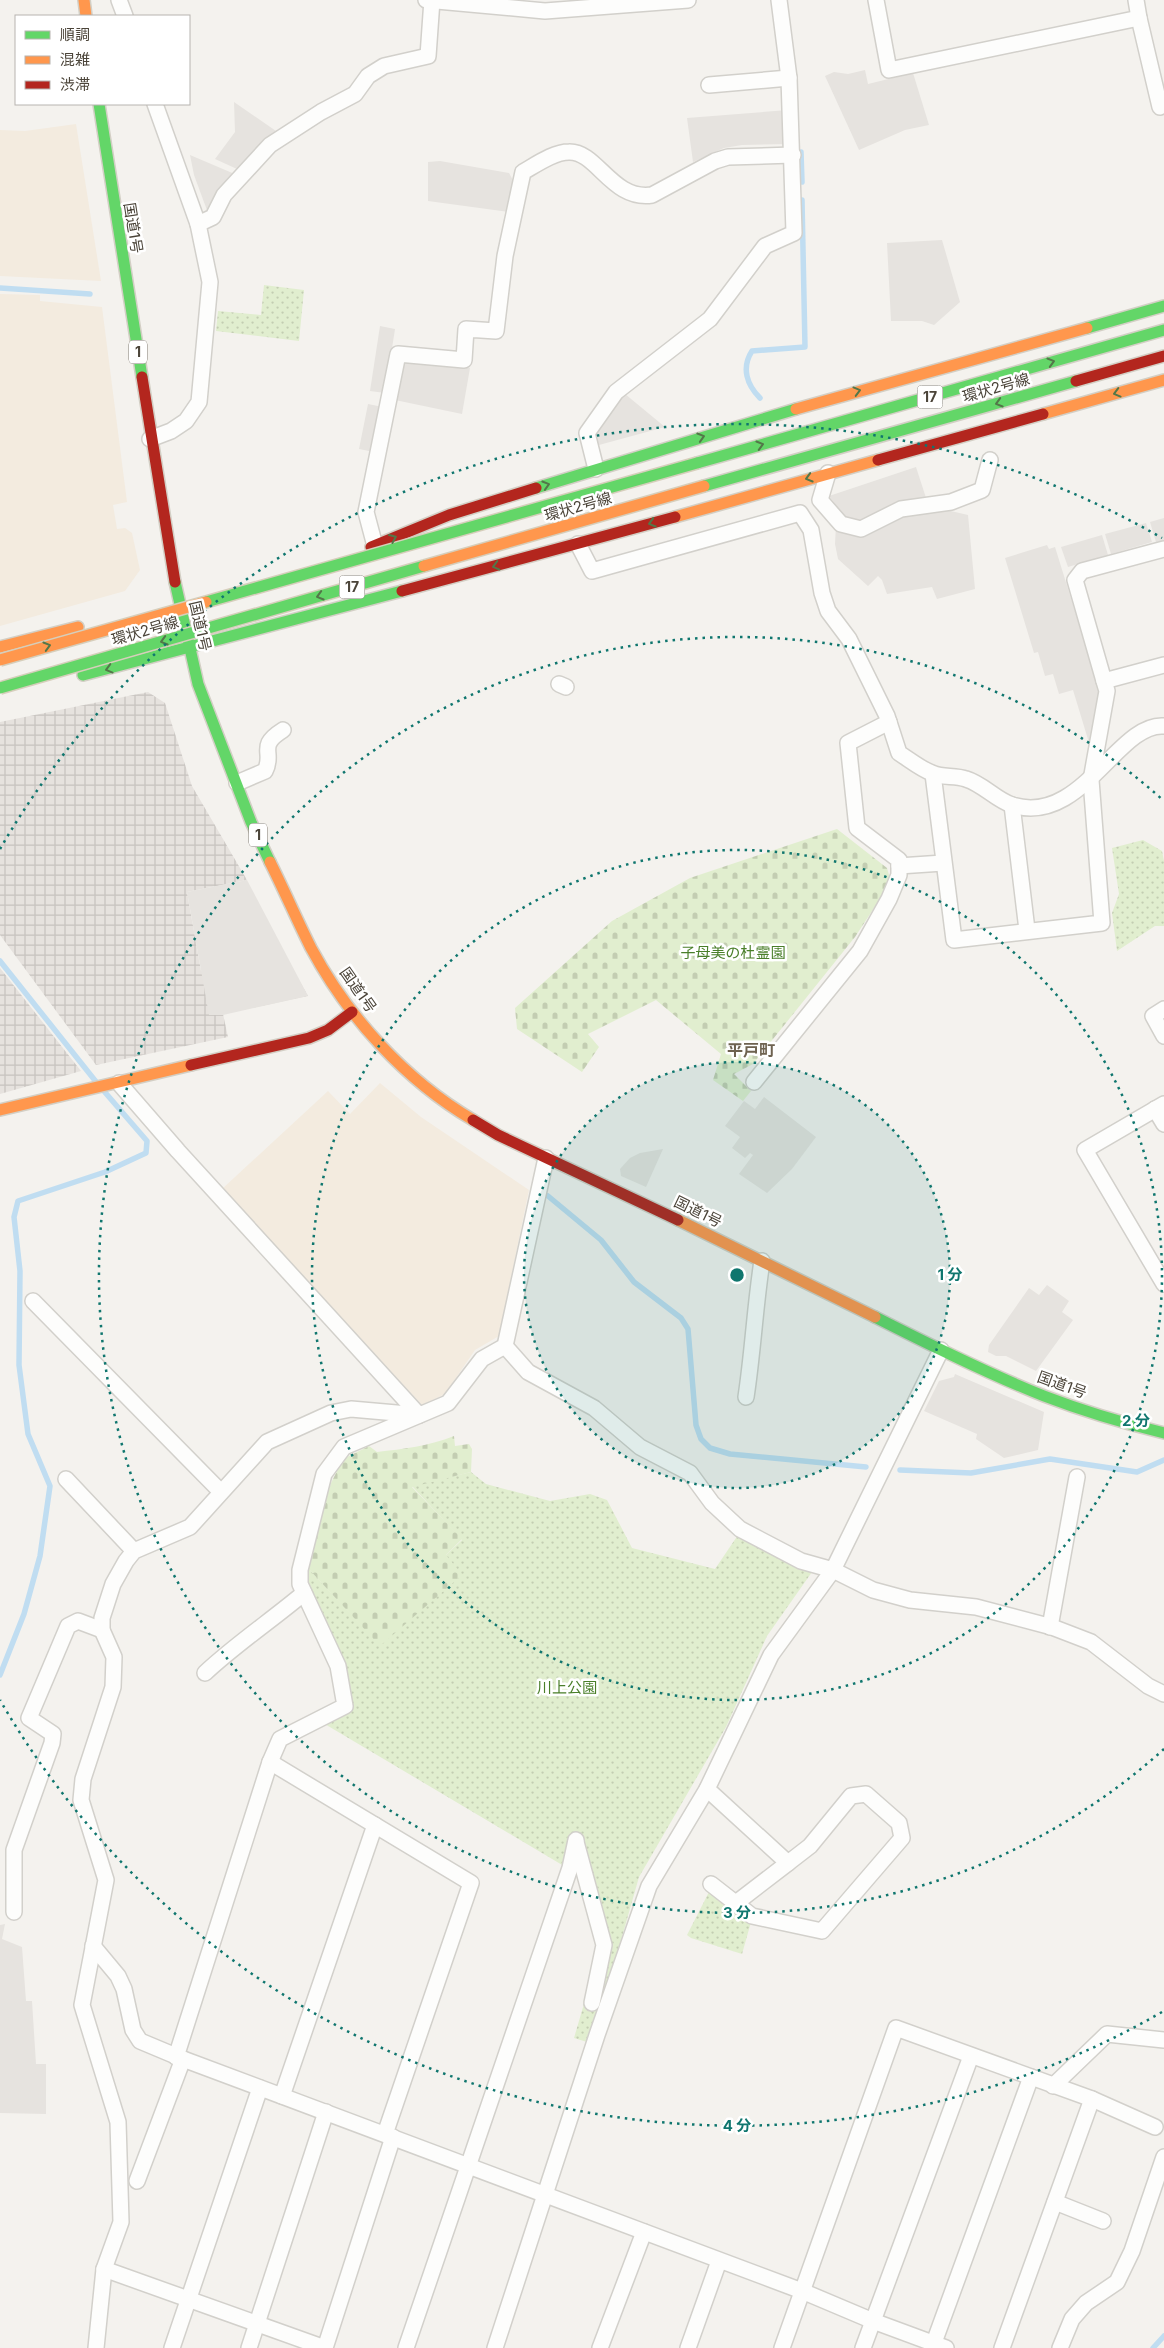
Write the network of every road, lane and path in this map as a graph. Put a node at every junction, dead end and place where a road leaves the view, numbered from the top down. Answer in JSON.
{"nodes":[{"id":1,"x":84,"y":0,"type":"edge"},
{"id":2,"x":119,"y":0,"type":"edge"},
{"id":3,"x":426,"y":0,"type":"edge"},
{"id":4,"x":432,"y":0,"type":"edge"},
{"id":5,"x":688,"y":0,"type":"edge"},
{"id":6,"x":779,"y":0,"type":"edge"},
{"id":7,"x":876,"y":0,"type":"edge"},
{"id":8,"x":1136,"y":0,"type":"edge"},
{"id":9,"x":86,"y":15,"type":"edge"},
{"id":10,"x":125,"y":15,"type":"edge"},
{"id":11,"x":1139,"y":18,"type":"junction"},
{"id":12,"x":789,"y":78,"type":"junction"},
{"id":13,"x":709,"y":85,"type":"dead end"},
{"id":14,"x":99,"y":105,"type":"edge"},
{"id":15,"x":155,"y":105,"type":"edge"},
{"id":16,"x":1160,"y":107,"type":"dead end"},
{"id":17,"x":793,"y":155,"type":"junction"},
{"id":18,"x":198,"y":224,"type":"junction"},
{"id":19,"x":1164,"y":306,"type":"edge"},
{"id":20,"x":1164,"y":312,"type":"edge"},
{"id":21,"x":1164,"y":330,"type":"edge"},
{"id":22,"x":1164,"y":357,"type":"edge"},
{"id":23,"x":1164,"y":380,"type":"edge"},
{"id":24,"x":915,"y":401,"type":"junction"},
{"id":25,"x":150,"y":439,"type":"junction"},
{"id":26,"x":990,"y":460,"type":"dead end"},
{"id":27,"x":848,"y":467,"type":"junction"},
{"id":28,"x":596,"y":469,"type":"junction"},
{"id":29,"x":828,"y":473,"type":"junction"},
{"id":30,"x":578,"y":544,"type":"junction"},
{"id":31,"x":375,"y":546,"type":"junction"},
{"id":32,"x":1164,"y":549,"type":"edge"},
{"id":33,"x":178,"y":600,"type":"junction"},
{"id":34,"x":0,"y":647,"type":"edge"},
{"id":35,"x":189,"y":647,"type":"junction"},
{"id":36,"x":0,"y":660,"type":"edge"},
{"id":37,"x":1164,"y":665,"type":"edge"},
{"id":38,"x":1104,"y":681,"type":"junction"},
{"id":39,"x":0,"y":688,"type":"edge"},
{"id":40,"x":0,"y":698,"type":"edge"},
{"id":41,"x":889,"y":722,"type":"junction"},
{"id":42,"x":1164,"y":726,"type":"edge"},
{"id":43,"x":283,"y":730,"type":"dead end"},
{"id":44,"x":933,"y":774,"type":"junction"},
{"id":45,"x":1091,"y":780,"type":"junction"},
{"id":46,"x":237,"y":783,"type":"junction"},
{"id":47,"x":1012,"y":806,"type":"junction"},
{"id":48,"x":943,"y":863,"type":"junction"},
{"id":49,"x":899,"y":866,"type":"junction"},
{"id":50,"x":1027,"y":930,"type":"junction"},
{"id":51,"x":1164,"y":1009,"type":"edge"},
{"id":52,"x":352,"y":1012,"type":"junction"},
{"id":53,"x":1164,"y":1036,"type":"edge"},
{"id":54,"x":119,"y":1082,"type":"junction"},
{"id":55,"x":754,"y":1082,"type":"dead end"},
{"id":56,"x":1160,"y":1107,"type":"edge"},
{"id":57,"x":0,"y":1110,"type":"edge"},
{"id":58,"x":1164,"y":1124,"type":"edge"},
{"id":59,"x":546,"y":1158,"type":"junction"},
{"id":60,"x":762,"y":1261,"type":"junction"},
{"id":61,"x":1164,"y":1284,"type":"edge"},
{"id":62,"x":33,"y":1301,"type":"dead end"},
{"id":63,"x":505,"y":1346,"type":"junction"},
{"id":64,"x":941,"y":1350,"type":"junction"},
{"id":65,"x":746,"y":1397,"type":"dead end"},
{"id":66,"x":419,"y":1415,"type":"junction"},
{"id":67,"x":1164,"y":1433,"type":"edge"},
{"id":68,"x":1077,"y":1477,"type":"dead end"},
{"id":69,"x":66,"y":1479,"type":"dead end"},
{"id":70,"x":221,"y":1492,"type":"junction"},
{"id":71,"x":134,"y":1551,"type":"junction"},
{"id":72,"x":833,"y":1570,"type":"junction"},
{"id":73,"x":304,"y":1593,"type":"junction"},
{"id":74,"x":1050,"y":1627,"type":"junction"},
{"id":75,"x":102,"y":1630,"type":"junction"},
{"id":76,"x":205,"y":1673,"type":"dead end"},
{"id":77,"x":1164,"y":1694,"type":"edge"},
{"id":78,"x":270,"y":1762,"type":"junction"},
{"id":79,"x":707,"y":1789,"type":"junction"},
{"id":80,"x":375,"y":1825,"type":"junction"},
{"id":81,"x":788,"y":1863,"type":"junction"},
{"id":82,"x":711,"y":1884,"type":"dead end"},
{"id":83,"x":736,"y":1903,"type":"junction"},
{"id":84,"x":14,"y":1912,"type":"dead end"},
{"id":85,"x":93,"y":1946,"type":"junction"},
{"id":86,"x":592,"y":2003,"type":"dead end"},
{"id":87,"x":1164,"y":2040,"type":"edge"},
{"id":88,"x":971,"y":2056,"type":"junction"},
{"id":89,"x":179,"y":2058,"type":"junction"},
{"id":90,"x":1031,"y":2077,"type":"junction"},
{"id":91,"x":1054,"y":2086,"type":"junction"},
{"id":92,"x":260,"y":2088,"type":"junction"},
{"id":93,"x":282,"y":2096,"type":"junction"},
{"id":94,"x":1092,"y":2100,"type":"junction"},
{"id":95,"x":326,"y":2112,"type":"junction"},
{"id":96,"x":1154,"y":2126,"type":"dead end"},
{"id":97,"x":389,"y":2136,"type":"junction"},
{"id":98,"x":1164,"y":2157,"type":"edge"},
{"id":99,"x":469,"y":2165,"type":"junction"},
{"id":100,"x":546,"y":2194,"type":"junction"},
{"id":101,"x":1055,"y":2202,"type":"junction"},
{"id":102,"x":1103,"y":2221,"type":"dead end"},
{"id":103,"x":121,"y":2222,"type":"junction"},
{"id":104,"x":644,"y":2232,"type":"junction"},
{"id":105,"x":719,"y":2262,"type":"junction"},
{"id":106,"x":104,"y":2269,"type":"junction"},
{"id":107,"x":802,"y":2291,"type":"junction"},
{"id":108,"x":189,"y":2299,"type":"junction"},
{"id":109,"x":872,"y":2321,"type":"junction"},
{"id":110,"x":257,"y":2324,"type":"junction"},
{"id":111,"x":937,"y":2346,"type":"edge"},
{"id":112,"x":96,"y":2348,"type":"edge"},
{"id":113,"x":172,"y":2348,"type":"edge"},
{"id":114,"x":249,"y":2348,"type":"edge"},
{"id":115,"x":325,"y":2348,"type":"edge"},
{"id":116,"x":406,"y":2348,"type":"edge"},
{"id":117,"x":495,"y":2348,"type":"edge"},
{"id":118,"x":600,"y":2348,"type":"edge"},
{"id":119,"x":688,"y":2348,"type":"edge"},
{"id":120,"x":782,"y":2348,"type":"edge"},
{"id":121,"x":863,"y":2348,"type":"edge"},
{"id":122,"x":1002,"y":2348,"type":"edge"},
{"id":123,"x":1060,"y":2348,"type":"edge"}],
"edges":[{"from":1,"to":9,"type":"main road"},
{"from":2,"to":10,"type":"street"},
{"from":3,"to":4,"type":"street"},
{"from":4,"to":5,"type":"street"},
{"from":4,"to":18,"type":"street"},
{"from":6,"to":12,"type":"street"},
{"from":7,"to":11,"type":"street"},
{"from":8,"to":11,"type":"street"},
{"from":11,"to":16,"type":"street"},
{"from":12,"to":13,"type":"street"},
{"from":12,"to":17,"type":"street"},
{"from":14,"to":25,"type":"main road","name":"国道1号","number":"1"},
{"from":15,"to":18,"type":"street"},
{"from":17,"to":28,"type":"street"},
{"from":17,"to":31,"type":"street"},
{"from":18,"to":25,"type":"street"},
{"from":28,"to":19,"type":"main road","one_way":true},
{"from":20,"to":24,"type":"main road"},
{"from":24,"to":21,"type":"main road","name":"環状2号線","number":"17","one_way":true},
{"from":22,"to":27,"type":"main road"},
{"from":22,"to":39,"type":"main road","name":"環状2号線","number":"17","one_way":true,"bridge":true},
{"from":23,"to":27,"type":"main road","one_way":true},
{"from":36,"to":24,"type":"main road","name":"環状2号線","number":"17","one_way":true,"bridge":true},
{"from":25,"to":33,"type":"main road","name":"国道1号","number":"1"},
{"from":26,"to":29,"type":"street"},
{"from":27,"to":29,"type":"main road"},
{"from":31,"to":28,"type":"main road","one_way":true},
{"from":29,"to":30,"type":"main road","one_way":true},
{"from":30,"to":35,"type":"main road","one_way":true},
{"from":30,"to":41,"type":"street"},
{"from":31,"to":33,"type":"main road"},
{"from":32,"to":38,"type":"street"},
{"from":33,"to":34,"type":"main road"},
{"from":33,"to":35,"type":"main road","name":"国道1号","number":"1"},
{"from":35,"to":40,"type":"main road","one_way":true},
{"from":35,"to":46,"type":"main road","name":"国道1号","number":"1"},
{"from":37,"to":38,"type":"street"},
{"from":38,"to":45,"type":"street"},
{"from":41,"to":44,"type":"street"},
{"from":41,"to":49,"type":"street"},
{"from":42,"to":45,"type":"street"},
{"from":43,"to":46,"type":"street"},
{"from":44,"to":47,"type":"street"},
{"from":44,"to":48,"type":"street"},
{"from":45,"to":47,"type":"street"},
{"from":45,"to":50,"type":"street"},
{"from":46,"to":52,"type":"main road","name":"国道1号","number":"1"},
{"from":47,"to":50,"type":"street"},
{"from":48,"to":49,"type":"street"},
{"from":48,"to":50,"type":"street"},
{"from":49,"to":55,"type":"street"},
{"from":51,"to":53,"type":"street"},
{"from":52,"to":54,"type":"main road"},
{"from":52,"to":59,"type":"main road","name":"国道1号","number":"1"},
{"from":54,"to":57,"type":"main road"},
{"from":54,"to":66,"type":"street"},
{"from":56,"to":58,"type":"street"},
{"from":56,"to":61,"type":"street"},
{"from":59,"to":60,"type":"main road","name":"国道1号","number":"1"},
{"from":59,"to":63,"type":"street"},
{"from":60,"to":64,"type":"main road","name":"国道1号","number":"1"},
{"from":60,"to":65,"type":"street"},
{"from":62,"to":70,"type":"street"},
{"from":63,"to":66,"type":"street"},
{"from":63,"to":72,"type":"street"},
{"from":64,"to":67,"type":"main road","name":"国道1号","number":"1"},
{"from":64,"to":72,"type":"street"},
{"from":66,"to":70,"type":"street"},
{"from":66,"to":73,"type":"street"},
{"from":68,"to":74,"type":"street"},
{"from":69,"to":71,"type":"street"},
{"from":70,"to":71,"type":"street"},
{"from":71,"to":75,"type":"street"},
{"from":72,"to":74,"type":"street"},
{"from":72,"to":79,"type":"street"},
{"from":73,"to":76,"type":"street"},
{"from":73,"to":78,"type":"street"},
{"from":74,"to":77,"type":"street"},
{"from":75,"to":84,"type":"street"},
{"from":75,"to":85,"type":"street"},
{"from":78,"to":80,"type":"street"},
{"from":78,"to":89,"type":"street"},
{"from":79,"to":81,"type":"street"},
{"from":79,"to":100,"type":"street"},
{"from":80,"to":93,"type":"street"},
{"from":80,"to":97,"type":"street"},
{"from":81,"to":83,"type":"street"},
{"from":81,"to":83,"type":"street"},
{"from":82,"to":83,"type":"street"},
{"from":85,"to":89,"type":"street"},
{"from":85,"to":103,"type":"street"},
{"from":86,"to":99,"type":"street"},
{"from":87,"to":91,"type":"street"},
{"from":88,"to":90,"type":"street"},
{"from":88,"to":107,"type":"street"},
{"from":88,"to":109,"type":"street"},
{"from":89,"to":92,"type":"street"},
{"from":89,"to":103,"type":"street"},
{"from":90,"to":91,"type":"street"},
{"from":90,"to":111,"type":"street"},
{"from":91,"to":94,"type":"street"},
{"from":92,"to":93,"type":"street"},
{"from":92,"to":108,"type":"street"},
{"from":93,"to":95,"type":"street"},
{"from":94,"to":96,"type":"street"},
{"from":94,"to":101,"type":"street"},
{"from":95,"to":97,"type":"street"},
{"from":95,"to":110,"type":"street"},
{"from":97,"to":99,"type":"street"},
{"from":97,"to":115,"type":"street"},
{"from":98,"to":123,"type":"street"},
{"from":99,"to":100,"type":"street"},
{"from":99,"to":116,"type":"street"},
{"from":100,"to":104,"type":"street"},
{"from":100,"to":117,"type":"street"},
{"from":101,"to":102,"type":"street"},
{"from":101,"to":122,"type":"street"},
{"from":103,"to":106,"type":"street"},
{"from":104,"to":105,"type":"street"},
{"from":104,"to":118,"type":"street"},
{"from":105,"to":107,"type":"street"},
{"from":105,"to":119,"type":"street"},
{"from":106,"to":108,"type":"street"},
{"from":106,"to":112,"type":"street"},
{"from":107,"to":109,"type":"street"},
{"from":107,"to":120,"type":"street"},
{"from":108,"to":110,"type":"street"},
{"from":108,"to":113,"type":"street"},
{"from":109,"to":111,"type":"street"},
{"from":109,"to":121,"type":"street"},
{"from":110,"to":114,"type":"street"},
{"from":110,"to":115,"type":"street"}]}
